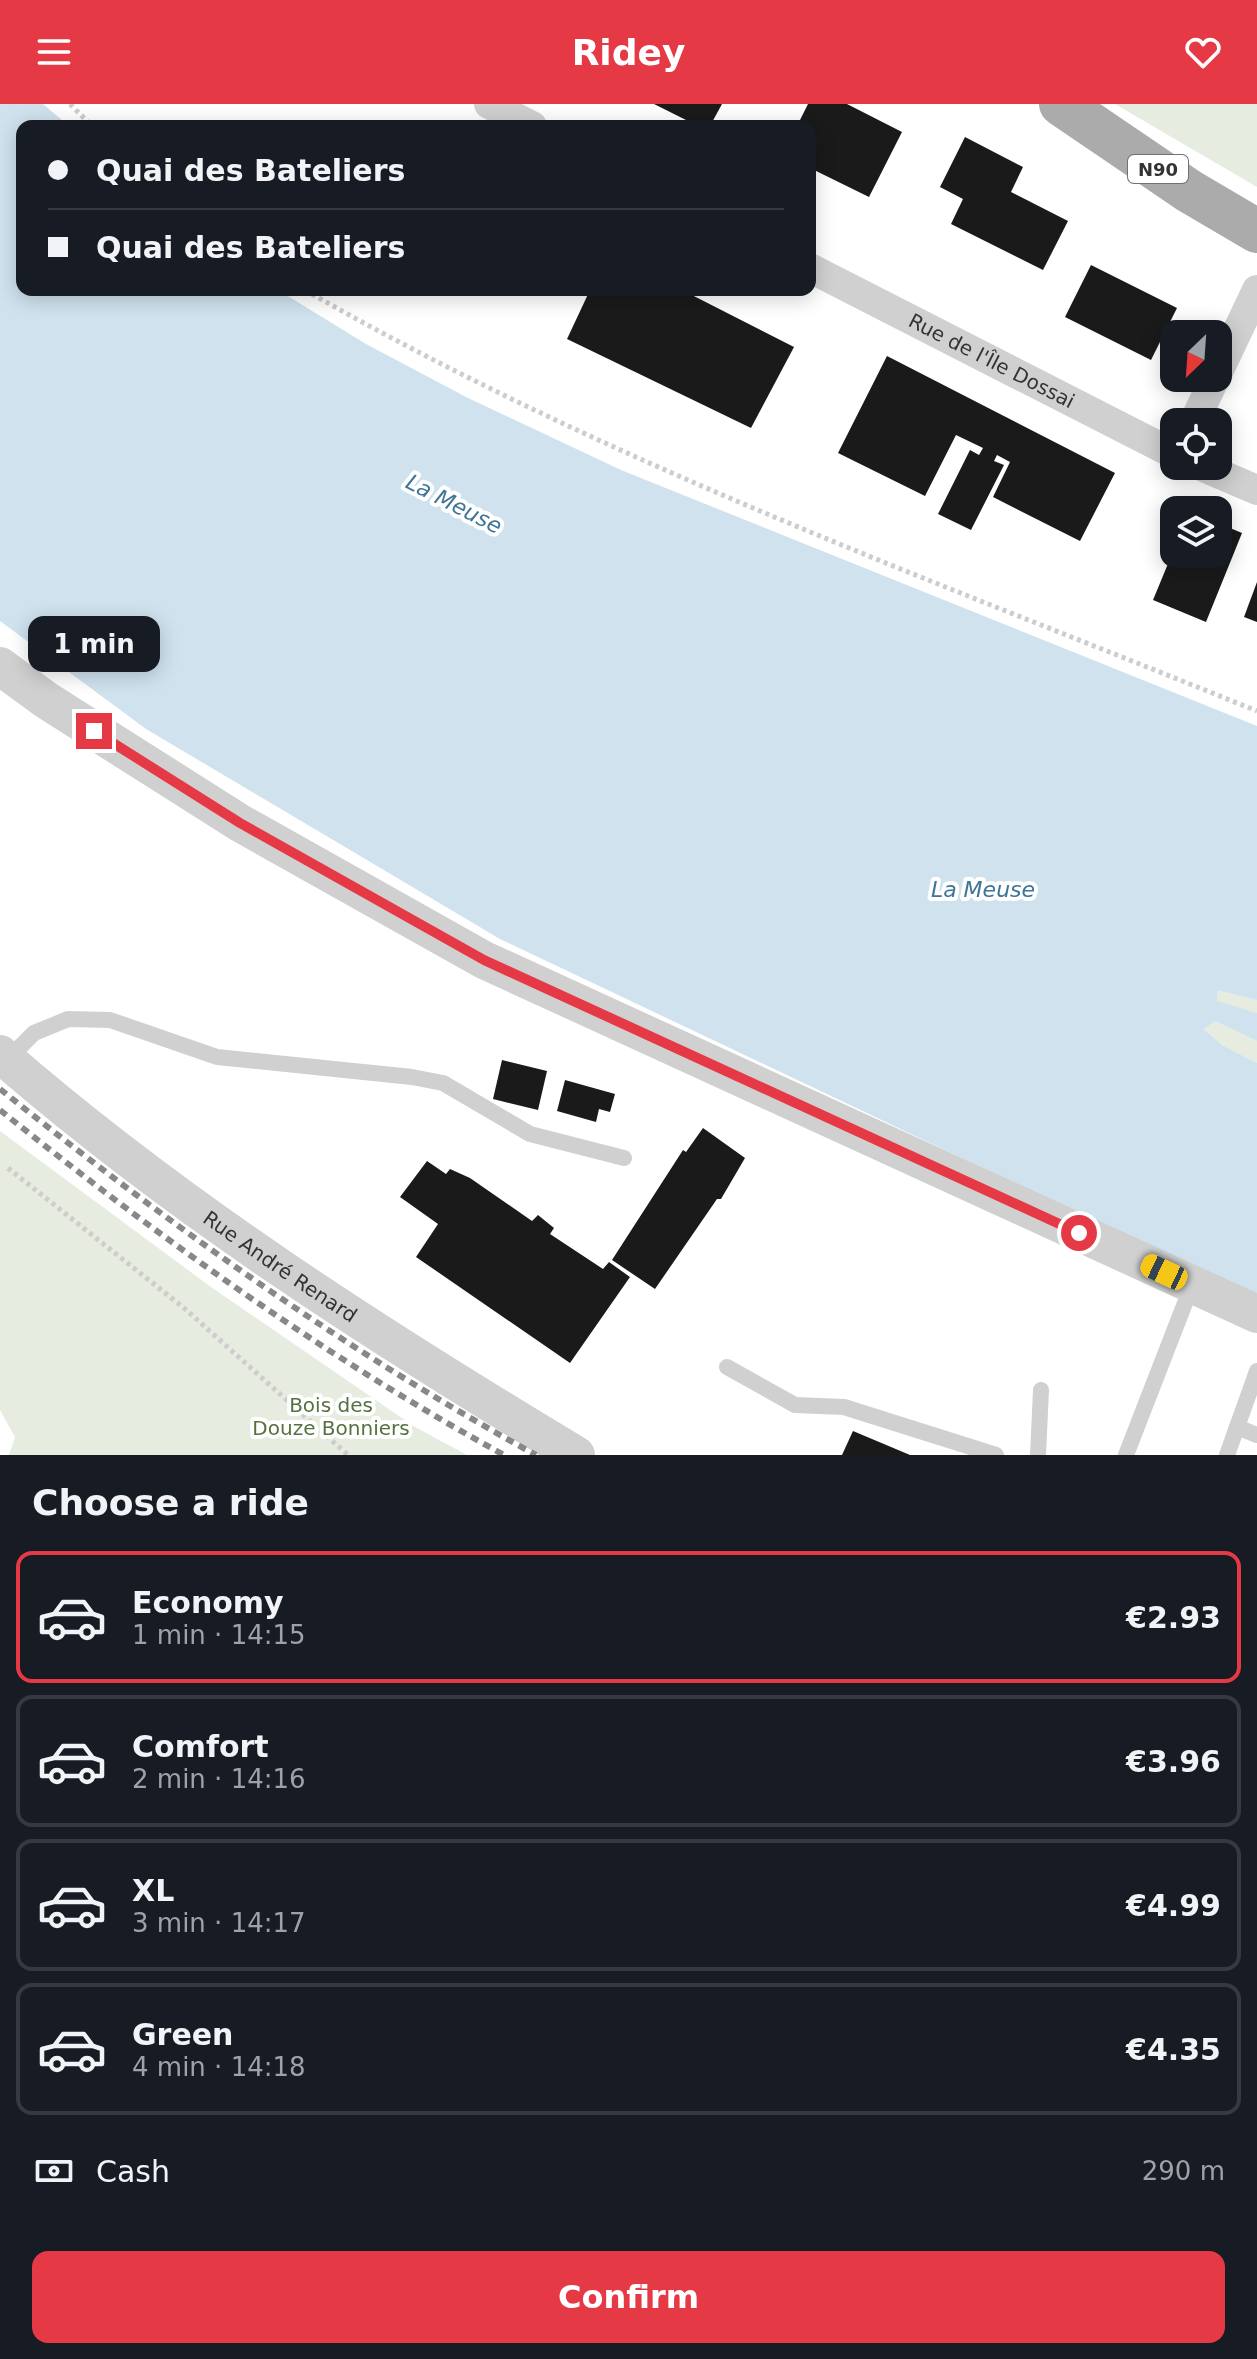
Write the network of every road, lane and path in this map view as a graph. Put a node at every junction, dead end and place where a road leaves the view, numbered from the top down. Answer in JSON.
{"nodes":[{"id":1,"x":70,"y":104,"type":"edge"},
{"id":2,"x":489,"y":104,"type":"edge"},
{"id":3,"x":1061,"y":104,"type":"edge"},
{"id":4,"x":86,"y":120,"type":"edge"},
{"id":5,"x":520,"y":120,"type":"edge"},
{"id":6,"x":1257,"y":231,"type":"edge"},
{"id":7,"x":816,"y":271,"type":"edge"},
{"id":8,"x":1257,"y":290,"type":"edge"},
{"id":9,"x":316,"y":296,"type":"edge"},
{"id":10,"x":1232,"y":343,"type":"edge"},
{"id":11,"x":1160,"y":447,"type":"edge"},
{"id":12,"x":1232,"y":479,"type":"edge"},
{"id":13,"x":1257,"y":490,"type":"edge"},
{"id":14,"x":0,"y":666,"type":"edge"},
{"id":15,"x":1257,"y":711,"type":"edge"},
{"id":16,"x":4,"y":1057,"type":"edge"},
{"id":17,"x":624,"y":1158,"type":"dead end"},
{"id":18,"x":8,"y":1168,"type":"dead end"},
{"id":19,"x":1192,"y":1285,"type":"junction"},
{"id":20,"x":1257,"y":1314,"type":"edge"},
{"id":21,"x":727,"y":1367,"type":"dead end"},
{"id":22,"x":1257,"y":1371,"type":"edge"},
{"id":23,"x":1041,"y":1390,"type":"dead end"},
{"id":24,"x":1237,"y":1427,"type":"junction"},
{"id":25,"x":1257,"y":1435,"type":"edge"},
{"id":26,"x":348,"y":1455,"type":"edge"},
{"id":27,"x":576,"y":1455,"type":"edge"},
{"id":28,"x":996,"y":1455,"type":"edge"},
{"id":29,"x":1038,"y":1455,"type":"edge"},
{"id":30,"x":1126,"y":1455,"type":"edge"},
{"id":31,"x":1227,"y":1455,"type":"edge"}],
"edges":[{"from":1,"to":4,"type":"path"},
{"from":2,"to":5,"type":"street"},
{"from":3,"to":6,"type":"main road","number":"N90"},
{"from":7,"to":11,"type":"street","name":"Rue de l'Île Dossai"},
{"from":8,"to":10,"type":"street"},
{"from":9,"to":15,"type":"path"},
{"from":12,"to":13,"type":"street"},
{"from":14,"to":19,"type":"street"},
{"from":16,"to":17,"type":"lane"},
{"from":16,"to":27,"type":"street","name":"Rue André Renard"},
{"from":18,"to":26,"type":"path"},
{"from":19,"to":20,"type":"street"},
{"from":19,"to":30,"type":"lane"},
{"from":21,"to":28,"type":"lane"},
{"from":22,"to":24,"type":"lane"},
{"from":23,"to":29,"type":"lane"},
{"from":24,"to":25,"type":"lane"},
{"from":24,"to":31,"type":"lane"}]}
